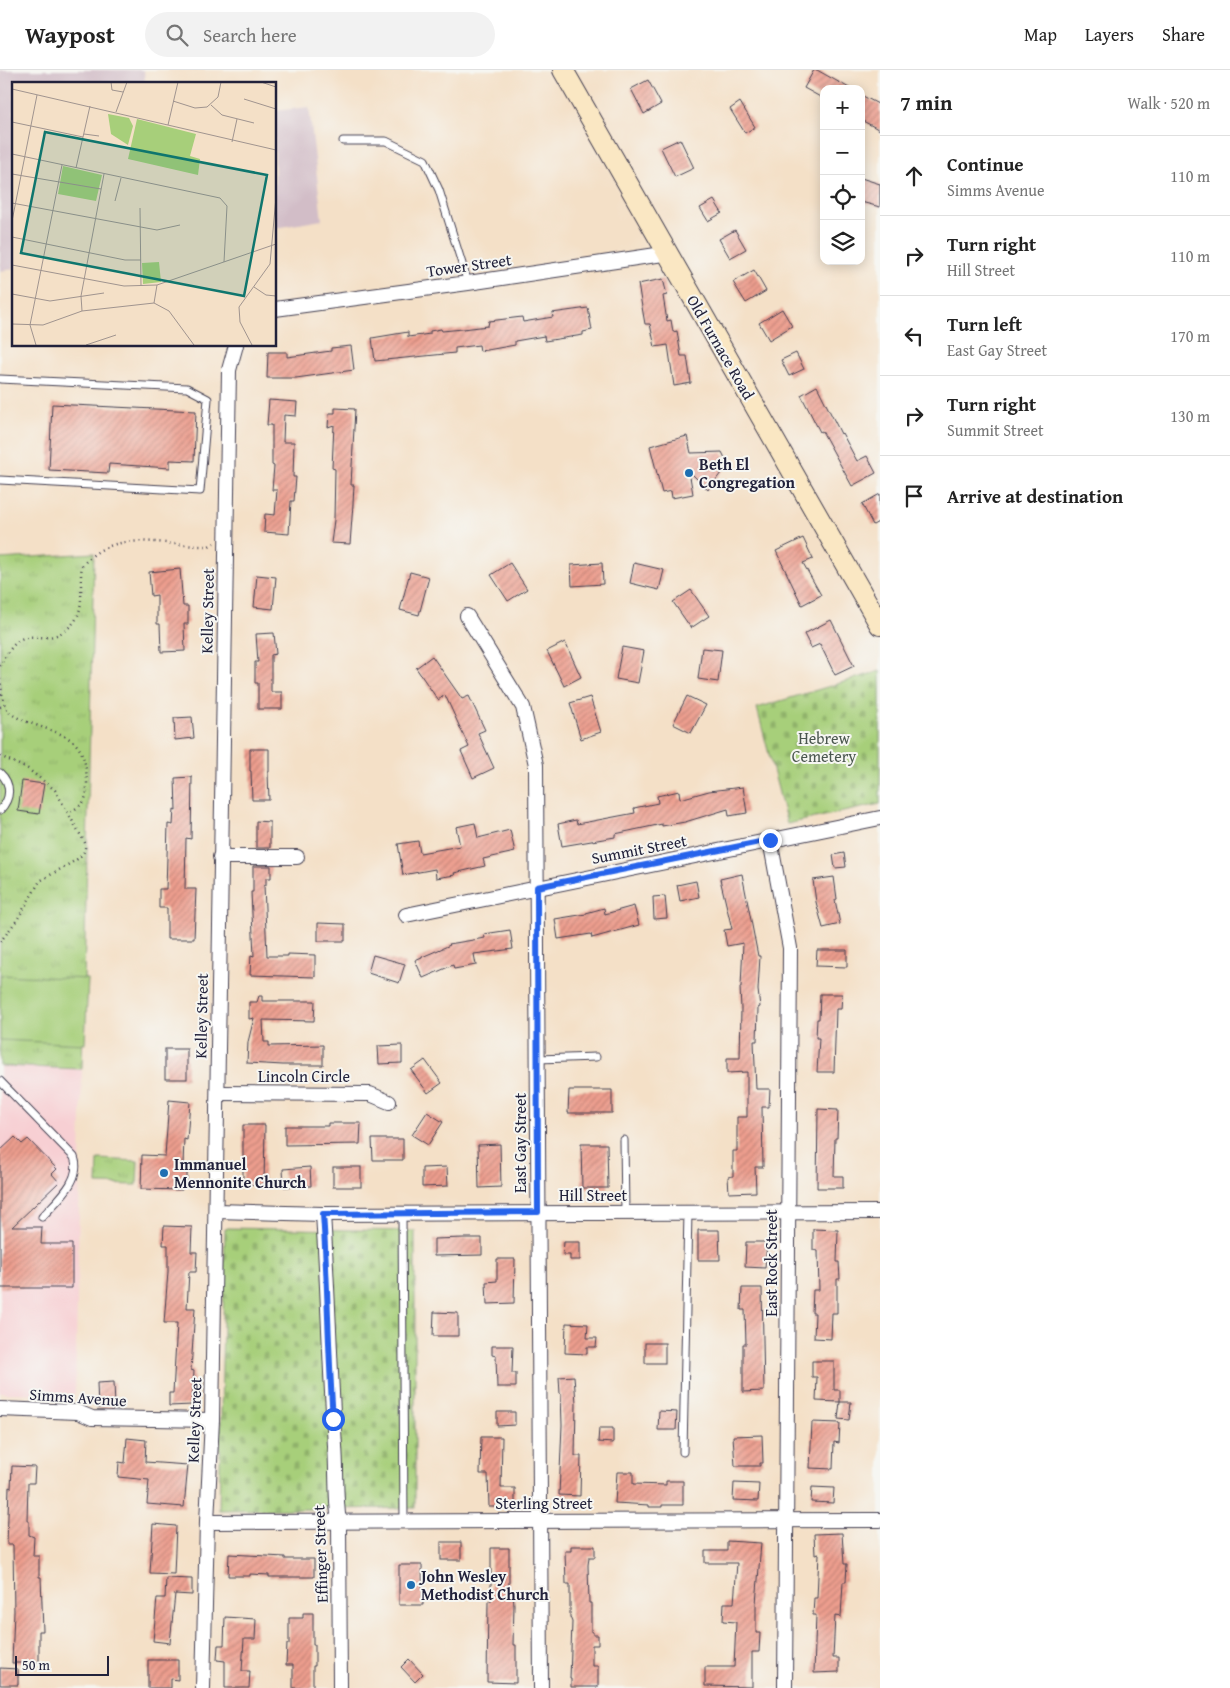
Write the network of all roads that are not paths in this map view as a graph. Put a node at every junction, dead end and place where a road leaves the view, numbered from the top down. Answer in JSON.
{"nodes":[{"id":1,"x":563,"y":70,"type":"edge"},
{"id":2,"x":343,"y":141,"type":"dead end"},
{"id":3,"x":667,"y":252,"type":"junction"},
{"id":4,"x":468,"y":283,"type":"junction"},
{"id":5,"x":276,"y":309,"type":"edge"},
{"id":6,"x":236,"y":346,"type":"edge"},
{"id":7,"x":0,"y":379,"type":"edge"},
{"id":8,"x":0,"y":480,"type":"edge"},
{"id":9,"x":467,"y":616,"type":"dead end"},
{"id":10,"x":880,"y":625,"type":"edge"},
{"id":11,"x":0,"y":773,"type":"edge"},
{"id":12,"x":0,"y":810,"type":"edge"},
{"id":13,"x":880,"y":818,"type":"edge"},
{"id":14,"x":770,"y":840,"type":"junction"},
{"id":15,"x":220,"y":857,"type":"junction"},
{"id":16,"x":297,"y":857,"type":"dead end"},
{"id":17,"x":537,"y":887,"type":"junction"},
{"id":18,"x":406,"y":915,"type":"dead end"},
{"id":19,"x":596,"y":1057,"type":"dead end"},
{"id":20,"x":538,"y":1059,"type":"junction"},
{"id":21,"x":0,"y":1081,"type":"edge"},
{"id":22,"x":218,"y":1093,"type":"junction"},
{"id":23,"x":389,"y":1102,"type":"dead end"},
{"id":24,"x":624,"y":1140,"type":"dead end"},
{"id":25,"x":216,"y":1211,"type":"junction"},
{"id":26,"x":538,"y":1212,"type":"junction"},
{"id":27,"x":625,"y":1212,"type":"junction"},
{"id":28,"x":688,"y":1212,"type":"junction"},
{"id":29,"x":880,"y":1212,"type":"edge"},
{"id":30,"x":788,"y":1213,"type":"junction"},
{"id":31,"x":323,"y":1214,"type":"junction"},
{"id":32,"x":402,"y":1214,"type":"junction"},
{"id":33,"x":42,"y":1217,"type":"dead end"},
{"id":34,"x":0,"y":1409,"type":"edge"},
{"id":35,"x":212,"y":1420,"type":"junction"},
{"id":36,"x":684,"y":1452,"type":"dead end"},
{"id":37,"x":787,"y":1520,"type":"junction"},
{"id":38,"x":880,"y":1520,"type":"edge"},
{"id":39,"x":539,"y":1521,"type":"junction"},
{"id":40,"x":207,"y":1522,"type":"junction"},
{"id":41,"x":339,"y":1522,"type":"junction"},
{"id":42,"x":404,"y":1522,"type":"junction"},
{"id":43,"x":203,"y":1688,"type":"edge"},
{"id":44,"x":340,"y":1688,"type":"edge"},
{"id":45,"x":541,"y":1688,"type":"edge"},
{"id":46,"x":785,"y":1688,"type":"edge"}],
"edges":[{"from":1,"to":3,"type":"street","name":"Old Furnace Road"},
{"from":2,"to":4,"type":"lane"},
{"from":3,"to":4,"type":"street","name":"Tower Street"},
{"from":3,"to":10,"type":"street","name":"Old Furnace Road"},
{"from":4,"to":5,"type":"street","name":"Tower Street"},
{"from":6,"to":15,"type":"street","name":"Kelley Street"},
{"from":7,"to":8,"type":"lane"},
{"from":9,"to":17,"type":"street","name":"East Gay Street"},
{"from":11,"to":12,"type":"lane"},
{"from":13,"to":14,"type":"street","name":"Summit Street"},
{"from":14,"to":17,"type":"street","name":"Summit Street"},
{"from":14,"to":30,"type":"street","name":"East Rock Street"},
{"from":15,"to":16,"type":"street"},
{"from":15,"to":22,"type":"street","name":"Kelley Street"},
{"from":17,"to":18,"type":"street","name":"Summit Street"},
{"from":17,"to":20,"type":"street","name":"East Gay Street"},
{"from":19,"to":20,"type":"lane"},
{"from":20,"to":26,"type":"street","name":"East Gay Street"},
{"from":21,"to":33,"type":"lane"},
{"from":22,"to":23,"type":"street","name":"Lincoln Circle"},
{"from":22,"to":25,"type":"street","name":"Kelley Street"},
{"from":24,"to":27,"type":"lane"},
{"from":25,"to":31,"type":"street","name":"Hill Street"},
{"from":25,"to":35,"type":"street","name":"Kelley Street"},
{"from":26,"to":27,"type":"street","name":"Hill Street"},
{"from":26,"to":32,"type":"street","name":"Hill Street"},
{"from":26,"to":39,"type":"street","name":"East Gay Street"},
{"from":27,"to":28,"type":"street","name":"Hill Street"},
{"from":28,"to":30,"type":"street","name":"Hill Street"},
{"from":28,"to":36,"type":"lane"},
{"from":29,"to":30,"type":"street","name":"Hill Street"},
{"from":30,"to":37,"type":"street","name":"East Rock Street"},
{"from":31,"to":32,"type":"street","name":"Hill Street"},
{"from":31,"to":41,"type":"street","name":"Effinger Street"},
{"from":32,"to":42,"type":"lane"},
{"from":34,"to":35,"type":"street","name":"Simms Avenue"},
{"from":35,"to":40,"type":"street","name":"Kelley Street"},
{"from":37,"to":38,"type":"street","name":"Sterling Street"},
{"from":37,"to":39,"type":"street","name":"Sterling Street"},
{"from":37,"to":46,"type":"street","name":"East Rock Street"},
{"from":39,"to":42,"type":"street","name":"Sterling Street"},
{"from":39,"to":45,"type":"street","name":"East Gay Street"},
{"from":40,"to":41,"type":"street","name":"Sterling Street"},
{"from":40,"to":43,"type":"street","name":"Kelley Street"},
{"from":41,"to":42,"type":"street","name":"Sterling Street"},
{"from":41,"to":44,"type":"street","name":"Effinger Street"}]}
